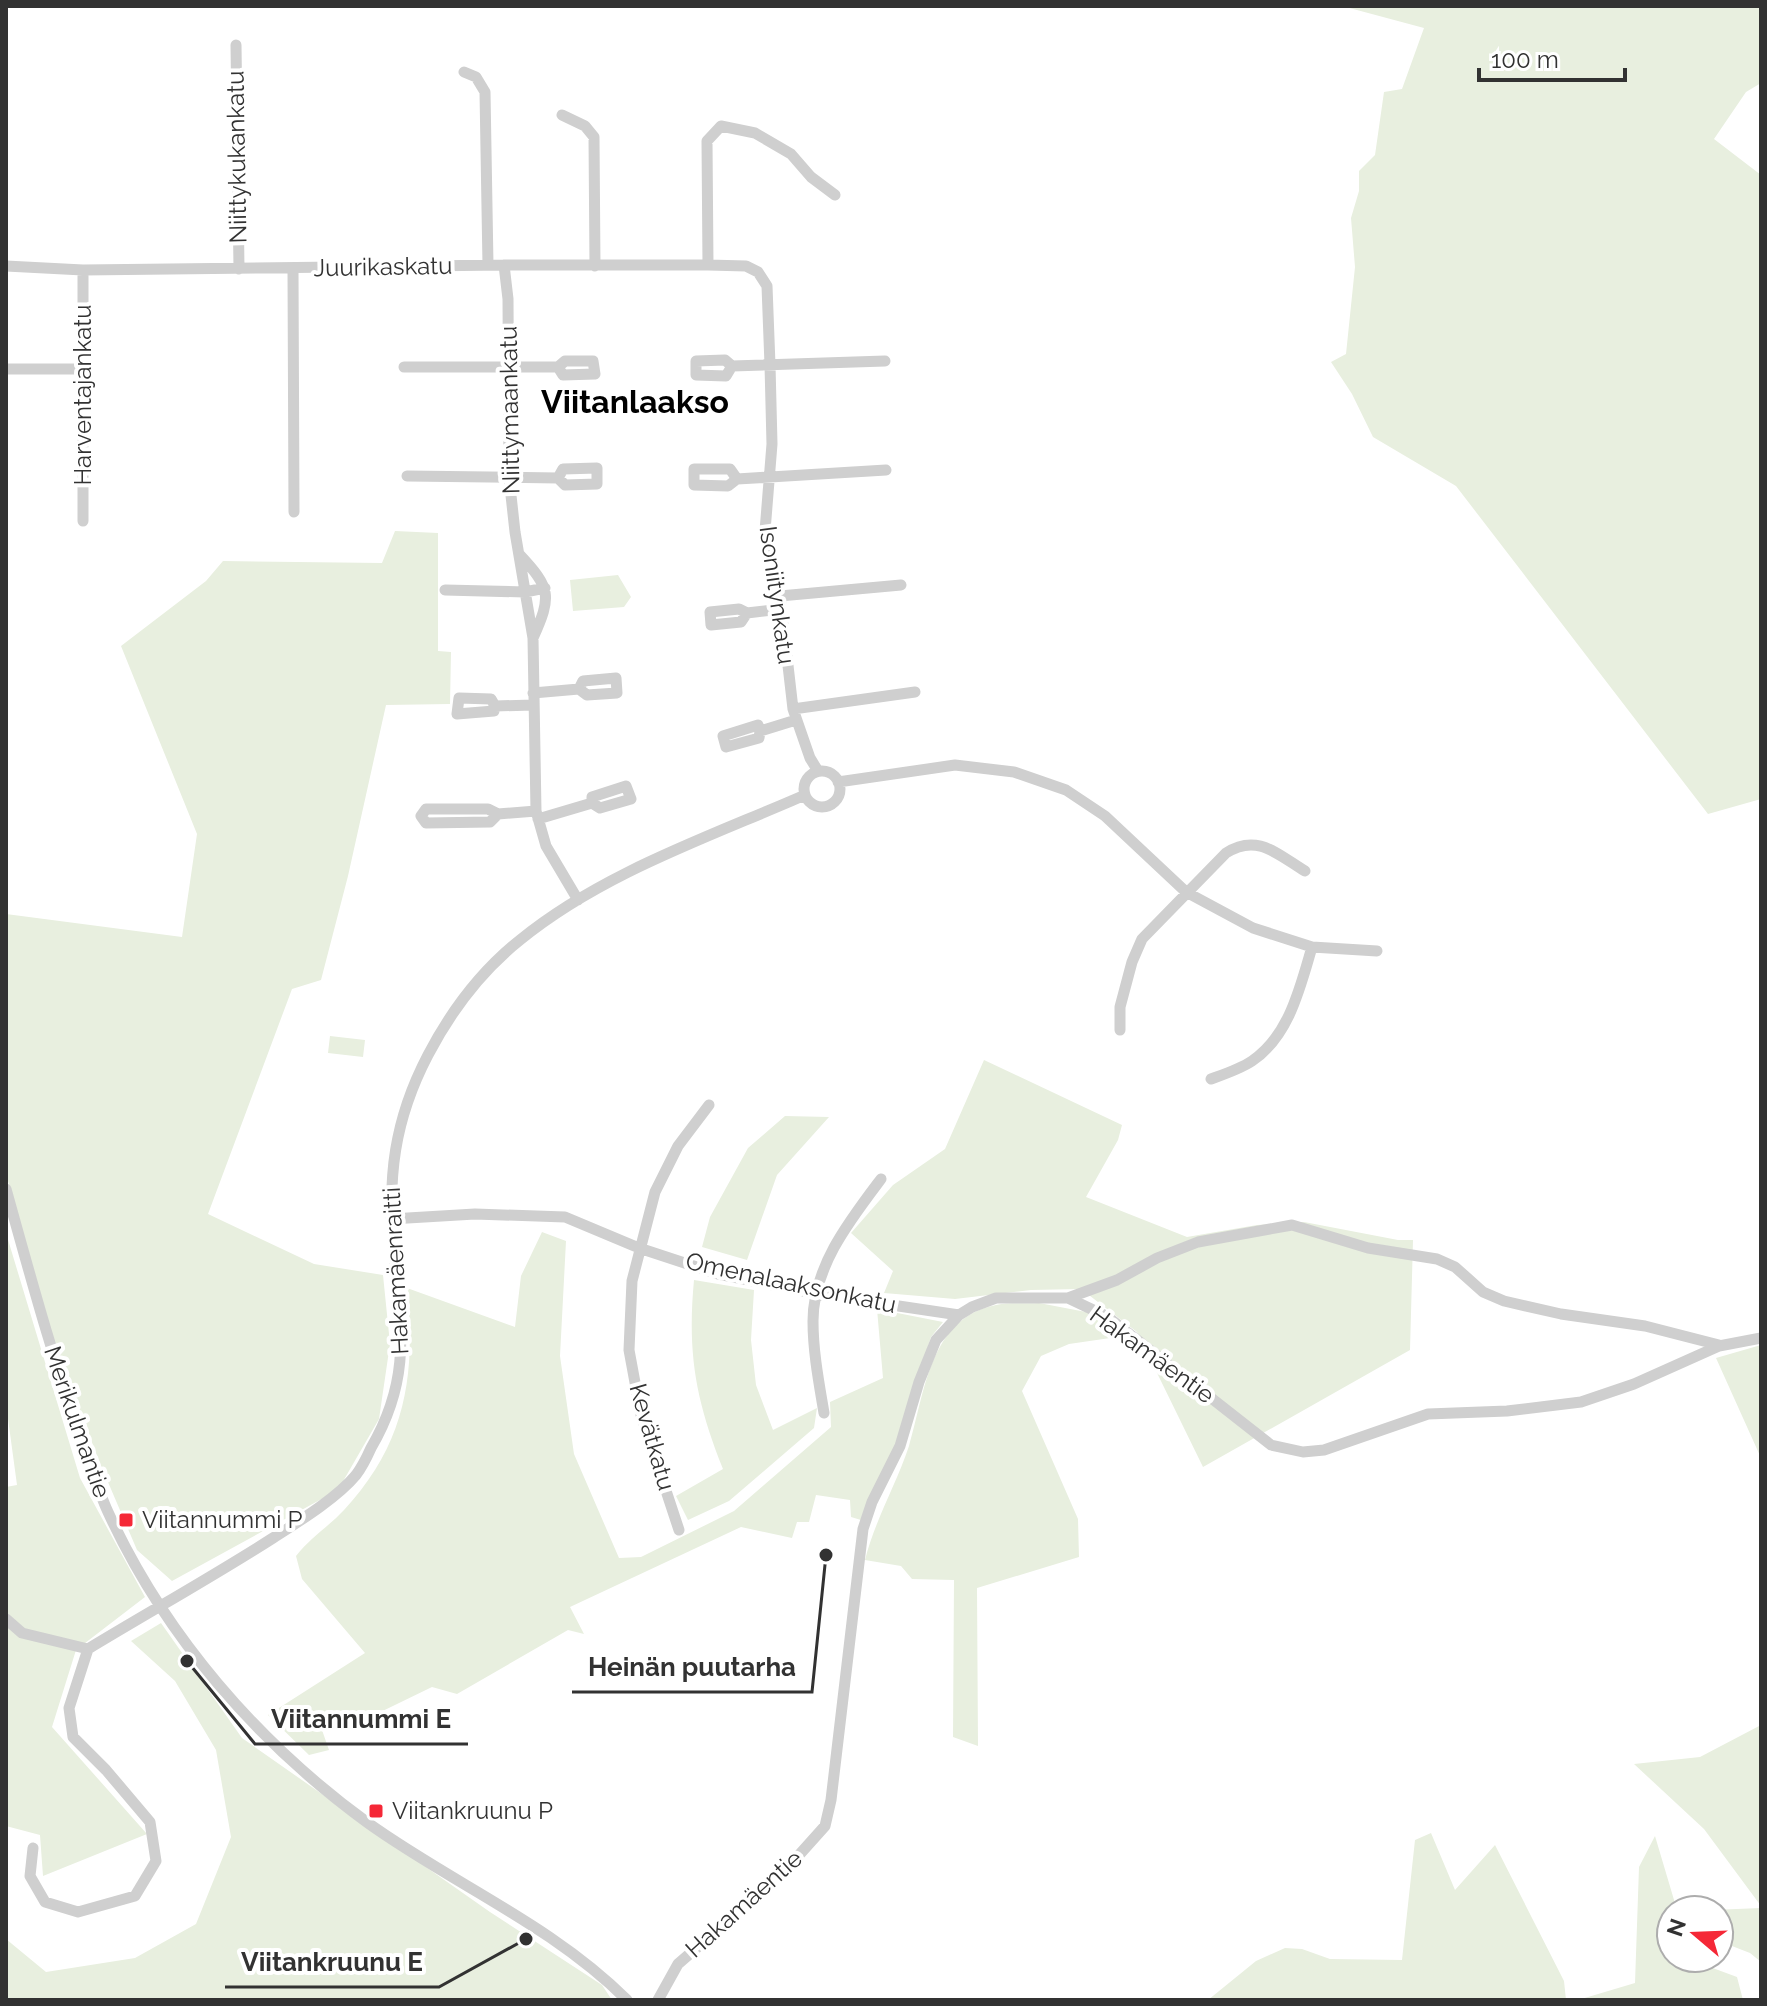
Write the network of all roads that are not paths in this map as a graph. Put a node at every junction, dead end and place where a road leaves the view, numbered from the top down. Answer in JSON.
{"nodes":[{"id":1,"x":236,"y":45,"type":"dead end"},
{"id":2,"x":464,"y":72,"type":"dead end"},
{"id":3,"x":562,"y":115,"type":"dead end"},
{"id":4,"x":835,"y":195,"type":"dead end"},
{"id":5,"x":488,"y":265,"type":"junction"},
{"id":6,"x":504,"y":265,"type":"junction"},
{"id":7,"x":708,"y":265,"type":"junction"},
{"id":8,"x":6,"y":266,"type":"edge"},
{"id":9,"x":595,"y":266,"type":"junction"},
{"id":10,"x":239,"y":269,"type":"junction"},
{"id":11,"x":293,"y":269,"type":"junction"},
{"id":12,"x":83,"y":270,"type":"junction"},
{"id":13,"x":758,"y":272,"type":"joint"},
{"id":14,"x":885,"y":361,"type":"dead end"},
{"id":15,"x":770,"y":365,"type":"junction"},
{"id":16,"x":732,"y":366,"type":"dead end"},
{"id":17,"x":404,"y":367,"type":"dead end"},
{"id":18,"x":558,"y":367,"type":"dead end"},
{"id":19,"x":6,"y":369,"type":"edge"},
{"id":20,"x":83,"y":369,"type":"junction"},
{"id":21,"x":509,"y":369,"type":"junction"},
{"id":22,"x":886,"y":470,"type":"dead end"},
{"id":23,"x":407,"y":476,"type":"dead end"},
{"id":24,"x":509,"y":477,"type":"junction"},
{"id":25,"x":558,"y":478,"type":"dead end"},
{"id":26,"x":767,"y":478,"type":"junction"},
{"id":27,"x":737,"y":479,"type":"dead end"},
{"id":28,"x":294,"y":512,"type":"dead end"},
{"id":29,"x":83,"y":521,"type":"dead end"},
{"id":30,"x":519,"y":554,"type":"junction"},
{"id":31,"x":901,"y":585,"type":"dead end"},
{"id":32,"x":545,"y":588,"type":"junction"},
{"id":33,"x":445,"y":590,"type":"dead end"},
{"id":34,"x":525,"y":592,"type":"junction"},
{"id":35,"x":780,"y":596,"type":"junction"},
{"id":36,"x":781,"y":609,"type":"junction"},
{"id":37,"x":747,"y":613,"type":"dead end"},
{"id":38,"x":533,"y":638,"type":"junction"},
{"id":39,"x":579,"y":689,"type":"dead end"},
{"id":40,"x":915,"y":692,"type":"dead end"},
{"id":41,"x":533,"y":699,"type":"junction"},
{"id":42,"x":495,"y":706,"type":"dead end"},
{"id":43,"x":794,"y":715,"type":"junction"},
{"id":44,"x":760,"y":731,"type":"dead end"},
{"id":45,"x":818,"y":771,"type":"junction"},
{"id":46,"x":838,"y":782,"type":"junction"},
{"id":47,"x":805,"y":795,"type":"junction"},
{"id":48,"x":592,"y":803,"type":"dead end"},
{"id":49,"x":457,"y":809,"type":"junction"},
{"id":50,"x":498,"y":814,"type":"junction"},
{"id":51,"x":537,"y":815,"type":"junction"},
{"id":52,"x":457,"y":823,"type":"junction"},
{"id":53,"x":1305,"y":871,"type":"dead end"},
{"id":54,"x":1186,"y":892,"type":"junction"},
{"id":55,"x":578,"y":900,"type":"junction"},
{"id":56,"x":1312,"y":947,"type":"junction"},
{"id":57,"x":1377,"y":951,"type":"dead end"},
{"id":58,"x":1120,"y":1030,"type":"dead end"},
{"id":59,"x":1211,"y":1079,"type":"dead end"},
{"id":60,"x":709,"y":1105,"type":"dead end"},
{"id":61,"x":881,"y":1179,"type":"dead end"},
{"id":62,"x":6,"y":1189,"type":"edge"},
{"id":63,"x":391,"y":1219,"type":"junction"},
{"id":64,"x":639,"y":1248,"type":"junction"},
{"id":65,"x":818,"y":1294,"type":"junction"},
{"id":66,"x":1068,"y":1298,"type":"junction"},
{"id":67,"x":959,"y":1315,"type":"junction"},
{"id":68,"x":1761,"y":1338,"type":"edge"},
{"id":69,"x":1719,"y":1346,"type":"junction"},
{"id":70,"x":824,"y":1413,"type":"dead end"},
{"id":71,"x":679,"y":1530,"type":"dead end"},
{"id":72,"x":158,"y":1606,"type":"junction"},
{"id":73,"x":6,"y":1619,"type":"edge"},
{"id":74,"x":88,"y":1649,"type":"junction"},
{"id":75,"x":33,"y":1848,"type":"dead end"},
{"id":76,"x":627,"y":2000,"type":"edge"},
{"id":77,"x":658,"y":2000,"type":"edge"}],
"edges":[{"from":1,"to":10,"type":"street","name":"Niittykukankatu"},
{"from":2,"to":5,"type":"street"},
{"from":3,"to":9,"type":"street"},
{"from":4,"to":7,"type":"street"},
{"from":5,"to":6,"type":"street","name":"Juurikaskatu"},
{"from":5,"to":11,"type":"street","name":"Juurikaskatu"},
{"from":6,"to":9,"type":"street","name":"Juurikaskatu"},
{"from":6,"to":21,"type":"street","name":"Niittymaankatu"},
{"from":7,"to":9,"type":"street","name":"Juurikaskatu"},
{"from":7,"to":13,"type":"street","name":"Juurikaskatu"},
{"from":8,"to":12,"type":"street","name":"Juurikaskatu"},
{"from":10,"to":11,"type":"street","name":"Juurikaskatu"},
{"from":10,"to":12,"type":"street","name":"Juurikaskatu"},
{"from":11,"to":28,"type":"street"},
{"from":12,"to":20,"type":"street","name":"Harventajankatu"},
{"from":13,"to":15,"type":"street","name":"Isoniitynkatu"},
{"from":14,"to":15,"type":"street"},
{"from":15,"to":16,"type":"street"},
{"from":15,"to":26,"type":"street","name":"Isoniitynkatu"},
{"from":17,"to":21,"type":"street"},
{"from":18,"to":21,"type":"street"},
{"from":19,"to":20,"type":"street"},
{"from":20,"to":29,"type":"street","name":"Harventajankatu"},
{"from":21,"to":24,"type":"street","name":"Niittymaankatu"},
{"from":22,"to":26,"type":"street"},
{"from":23,"to":24,"type":"street"},
{"from":24,"to":25,"type":"street"},
{"from":24,"to":30,"type":"street","name":"Niittymaankatu"},
{"from":26,"to":27,"type":"street"},
{"from":26,"to":35,"type":"street","name":"Isoniitynkatu"},
{"from":30,"to":32,"type":"street"},
{"from":30,"to":34,"type":"street","name":"Niittymaankatu"},
{"from":31,"to":35,"type":"street"},
{"from":32,"to":34,"type":"street"},
{"from":32,"to":38,"type":"street","name":"Niittymaankatu"},
{"from":33,"to":34,"type":"street"},
{"from":34,"to":38,"type":"street","name":"Niittymaankatu"},
{"from":35,"to":36,"type":"street","name":"Isoniitynkatu"},
{"from":36,"to":37,"type":"street"},
{"from":36,"to":43,"type":"street","name":"Isoniitynkatu"},
{"from":38,"to":41,"type":"street","name":"Niittymaankatu"},
{"from":39,"to":41,"type":"street"},
{"from":40,"to":43,"type":"street"},
{"from":41,"to":42,"type":"street"},
{"from":41,"to":51,"type":"street","name":"Niittymaankatu"},
{"from":43,"to":44,"type":"street"},
{"from":43,"to":45,"type":"street","name":"Isoniitynkatu"},
{"from":45,"to":46,"type":"street"},
{"from":45,"to":47,"type":"street"},
{"from":46,"to":47,"type":"street"},
{"from":46,"to":54,"type":"street"},
{"from":47,"to":55,"type":"street","name":"Hakamäenraitti"},
{"from":48,"to":51,"type":"street"},
{"from":49,"to":50,"type":"street"},
{"from":49,"to":52,"type":"street"},
{"from":49,"to":52,"type":"street"},
{"from":50,"to":51,"type":"street"},
{"from":50,"to":52,"type":"street"},
{"from":51,"to":55,"type":"street","name":"Niittymaankatu"},
{"from":53,"to":54,"type":"street"},
{"from":54,"to":56,"type":"street"},
{"from":54,"to":58,"type":"street"},
{"from":55,"to":63,"type":"street","name":"Hakamäenraitti"},
{"from":56,"to":57,"type":"street"},
{"from":56,"to":59,"type":"street"},
{"from":60,"to":64,"type":"street","name":"Kevätkatu"},
{"from":61,"to":65,"type":"street"},
{"from":62,"to":72,"type":"street","name":"Merikulmantie"},
{"from":63,"to":64,"type":"street","name":"Omenalaaksonkatu"},
{"from":63,"to":72,"type":"street","name":"Hakamäenraitti"},
{"from":64,"to":65,"type":"street","name":"Omenalaaksonkatu"},
{"from":64,"to":71,"type":"street","name":"Kevätkatu"},
{"from":65,"to":67,"type":"street","name":"Omenalaaksonkatu"},
{"from":65,"to":70,"type":"street"},
{"from":66,"to":67,"type":"street","name":"Hakamäentie"},
{"from":66,"to":69,"type":"street"},
{"from":66,"to":69,"type":"street","name":"Hakamäentie"},
{"from":67,"to":77,"type":"street","name":"Hakamäentie"},
{"from":68,"to":69,"type":"street","name":"Hakamäentie"},
{"from":72,"to":74,"type":"street","name":"Hakamäenraitti"},
{"from":72,"to":76,"type":"street","name":"Merikulmantie"},
{"from":73,"to":74,"type":"street"},
{"from":74,"to":75,"type":"street"}]}
